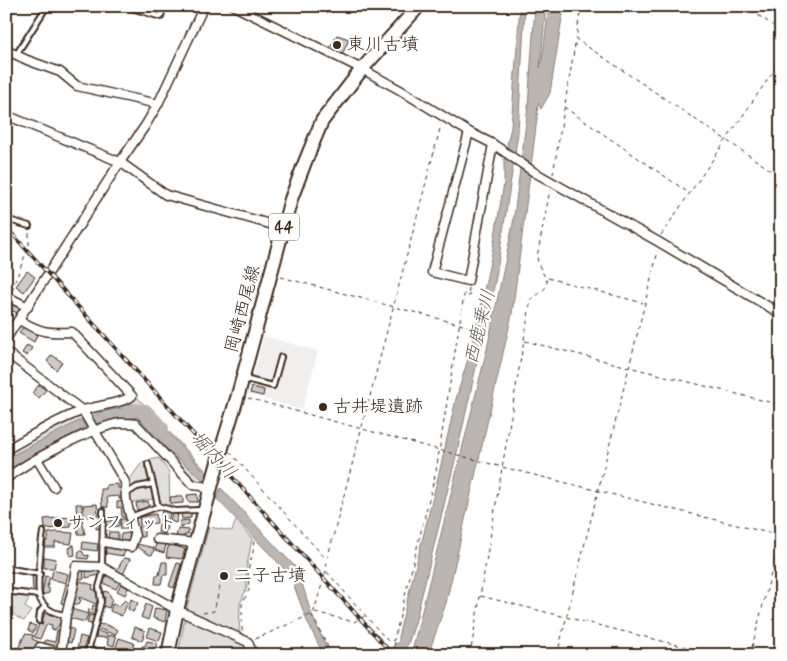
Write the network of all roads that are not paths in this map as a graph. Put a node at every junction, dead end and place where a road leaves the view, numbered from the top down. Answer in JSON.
{"nodes":[{"id":1,"x":47,"y":6,"type":"edge"},
{"id":2,"x":105,"y":6,"type":"edge"},
{"id":3,"x":111,"y":6,"type":"edge"},
{"id":4,"x":126,"y":6,"type":"edge"},
{"id":5,"x":162,"y":6,"type":"edge"},
{"id":6,"x":204,"y":6,"type":"edge"},
{"id":7,"x":234,"y":6,"type":"edge"},
{"id":8,"x":419,"y":6,"type":"edge"},
{"id":9,"x":6,"y":50,"type":"edge"},
{"id":10,"x":16,"y":55,"type":"junction"},
{"id":11,"x":362,"y":68,"type":"junction"},
{"id":12,"x":158,"y":104,"type":"junction"},
{"id":13,"x":6,"y":115,"type":"edge"},
{"id":14,"x":469,"y":132,"type":"junction"},
{"id":15,"x":493,"y":144,"type":"junction"},
{"id":16,"x":120,"y":162,"type":"junction"},
{"id":17,"x":6,"y":218,"type":"edge"},
{"id":18,"x":28,"y":226,"type":"road end"},
{"id":19,"x":284,"y":228,"type":"junction"},
{"id":20,"x":8,"y":296,"type":"edge"},
{"id":21,"x":28,"y":307,"type":"junction"},
{"id":22,"x":781,"y":314,"type":"edge"},
{"id":23,"x":21,"y":321,"type":"dead end"},
{"id":24,"x":6,"y":339,"type":"edge"},
{"id":25,"x":6,"y":352,"type":"edge"},
{"id":26,"x":281,"y":357,"type":"dead end"},
{"id":27,"x":242,"y":379,"type":"junction"},
{"id":28,"x":82,"y":411,"type":"junction"},
{"id":29,"x":94,"y":430,"type":"junction"},
{"id":30,"x":6,"y":450,"type":"edge"},
{"id":31,"x":37,"y":459,"type":"junction"},
{"id":32,"x":148,"y":464,"type":"dead end"},
{"id":33,"x":6,"y":479,"type":"edge"},
{"id":34,"x":153,"y":484,"type":"junction"},
{"id":35,"x":212,"y":485,"type":"junction"},
{"id":36,"x":54,"y":487,"type":"dead end"},
{"id":37,"x":126,"y":494,"type":"junction"},
{"id":38,"x":158,"y":506,"type":"junction"},
{"id":39,"x":103,"y":512,"type":"dead end"},
{"id":40,"x":204,"y":512,"type":"junction"},
{"id":41,"x":130,"y":517,"type":"junction"},
{"id":42,"x":44,"y":532,"type":"dead end"},
{"id":43,"x":157,"y":539,"type":"dead end"},
{"id":44,"x":104,"y":542,"type":"junction"},
{"id":45,"x":196,"y":543,"type":"junction"},
{"id":46,"x":102,"y":567,"type":"junction"},
{"id":47,"x":6,"y":568,"type":"edge"},
{"id":48,"x":40,"y":574,"type":"junction"},
{"id":49,"x":12,"y":592,"type":"dead end"},
{"id":50,"x":39,"y":595,"type":"junction"},
{"id":51,"x":45,"y":606,"type":"junction"},
{"id":52,"x":177,"y":610,"type":"junction"},
{"id":53,"x":66,"y":615,"type":"junction"},
{"id":54,"x":39,"y":621,"type":"dead end"},
{"id":55,"x":16,"y":651,"type":"dead end"},
{"id":56,"x":65,"y":654,"type":"edge"},
{"id":57,"x":28,"y":655,"type":"edge"},
{"id":58,"x":38,"y":655,"type":"edge"},
{"id":59,"x":88,"y":655,"type":"edge"},
{"id":60,"x":168,"y":655,"type":"edge"},
{"id":61,"x":253,"y":655,"type":"edge"}],
"edges":[{"from":1,"to":10,"type":"lane"},
{"from":2,"to":3,"type":"lane"},
{"from":4,"to":5,"type":"lane"},
{"from":6,"to":12,"type":"street"},
{"from":7,"to":11,"type":"street"},
{"from":8,"to":11,"type":"main road","name":"岡崎西尾線","number":"44"},
{"from":9,"to":10,"type":"street"},
{"from":10,"to":12,"type":"street"},
{"from":11,"to":14,"type":"street"},
{"from":11,"to":19,"type":"main road","name":"岡崎西尾線","number":"44"},
{"from":12,"to":16,"type":"street"},
{"from":13,"to":16,"type":"street"},
{"from":14,"to":15,"type":"street"},
{"from":14,"to":15,"type":"street"},
{"from":15,"to":22,"type":"street"},
{"from":16,"to":19,"type":"street"},
{"from":16,"to":21,"type":"street"},
{"from":17,"to":18,"type":"lane"},
{"from":19,"to":27,"type":"main road","name":"岡崎西尾線","number":"44"},
{"from":20,"to":21,"type":"street"},
{"from":21,"to":24,"type":"street"},
{"from":23,"to":28,"type":"street"},
{"from":25,"to":28,"type":"street"},
{"from":26,"to":27,"type":"lane"},
{"from":27,"to":35,"type":"main road","name":"岡崎西尾線","number":"44"},
{"from":28,"to":29,"type":"street"},
{"from":28,"to":30,"type":"street"},
{"from":29,"to":31,"type":"street"},
{"from":29,"to":35,"type":"street"},
{"from":29,"to":37,"type":"street"},
{"from":31,"to":33,"type":"street"},
{"from":31,"to":36,"type":"street"},
{"from":32,"to":34,"type":"lane"},
{"from":34,"to":37,"type":"lane"},
{"from":34,"to":38,"type":"lane"},
{"from":35,"to":40,"type":"main road","name":"岡崎西尾線","number":"44"},
{"from":37,"to":41,"type":"street"},
{"from":38,"to":40,"type":"lane"},
{"from":38,"to":41,"type":"lane"},
{"from":39,"to":44,"type":"lane"},
{"from":40,"to":45,"type":"main road","name":"岡崎西尾線","number":"44"},
{"from":41,"to":44,"type":"street"},
{"from":42,"to":48,"type":"lane"},
{"from":43,"to":45,"type":"street"},
{"from":44,"to":46,"type":"lane"},
{"from":45,"to":52,"type":"main road","name":"岡崎西尾線","number":"44"},
{"from":46,"to":52,"type":"street"},
{"from":46,"to":53,"type":"street"},
{"from":46,"to":59,"type":"lane"},
{"from":47,"to":48,"type":"lane"},
{"from":48,"to":50,"type":"lane"},
{"from":49,"to":50,"type":"lane"},
{"from":50,"to":51,"type":"lane"},
{"from":51,"to":53,"type":"lane"},
{"from":51,"to":54,"type":"lane"},
{"from":52,"to":60,"type":"main road","name":"岡崎西尾線","number":"44"},
{"from":52,"to":61,"type":"street"},
{"from":53,"to":56,"type":"street"},
{"from":55,"to":57,"type":"lane"},
{"from":56,"to":58,"type":"street"}]}
